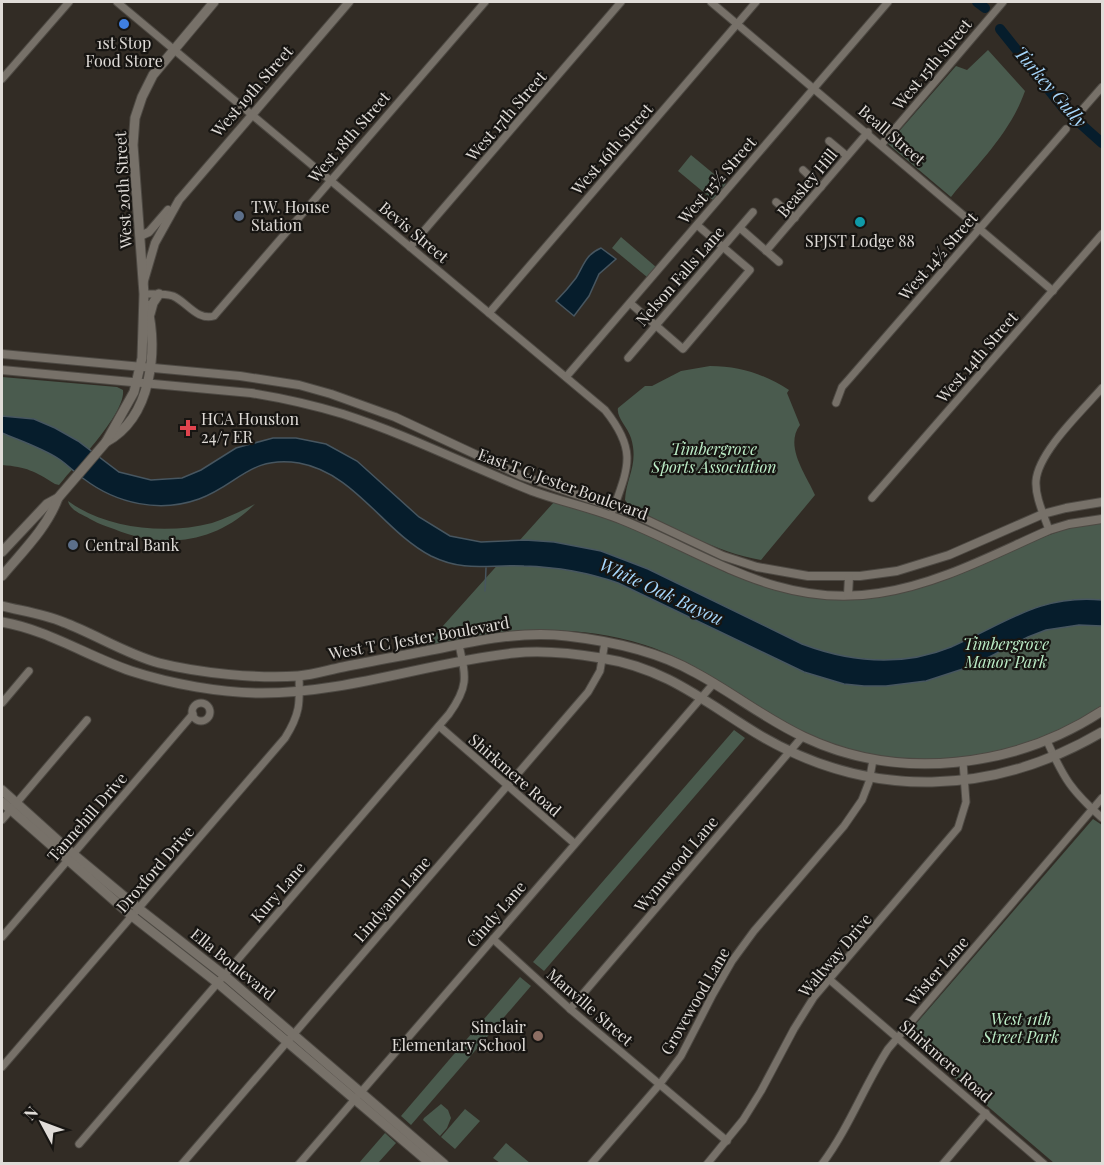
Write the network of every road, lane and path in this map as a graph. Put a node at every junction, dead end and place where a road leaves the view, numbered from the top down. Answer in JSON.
{"nodes":[{"id":1,"x":69,"y":2,"type":"edge"},
{"id":2,"x":117,"y":2,"type":"edge"},
{"id":3,"x":214,"y":2,"type":"edge"},
{"id":4,"x":349,"y":2,"type":"edge"},
{"id":5,"x":485,"y":2,"type":"edge"},
{"id":6,"x":621,"y":2,"type":"edge"},
{"id":7,"x":711,"y":2,"type":"edge"},
{"id":8,"x":756,"y":2,"type":"edge"},
{"id":9,"x":888,"y":2,"type":"edge"},
{"id":10,"x":1003,"y":2,"type":"edge"},
{"id":11,"x":737,"y":23,"type":"junction"},
{"id":12,"x":174,"y":49,"type":"junction"},
{"id":13,"x":2,"y":79,"type":"edge"},
{"id":14,"x":814,"y":87,"type":"junction"},
{"id":15,"x":1102,"y":87,"type":"edge"},
{"id":16,"x":1081,"y":111,"type":"dead end"},
{"id":17,"x":252,"y":114,"type":"junction"},
{"id":18,"x":1066,"y":129,"type":"dead end"},
{"id":19,"x":868,"y":132,"type":"junction"},
{"id":20,"x":829,"y":141,"type":"dead end"},
{"id":21,"x":882,"y":144,"type":"junction"},
{"id":22,"x":848,"y":156,"type":"junction"},
{"id":23,"x":803,"y":171,"type":"dead end"},
{"id":24,"x":331,"y":181,"type":"junction"},
{"id":25,"x":821,"y":187,"type":"junction"},
{"id":26,"x":179,"y":200,"type":"junction"},
{"id":27,"x":776,"y":202,"type":"dead end"},
{"id":28,"x":753,"y":212,"type":"dead end"},
{"id":29,"x":795,"y":218,"type":"junction"},
{"id":30,"x":696,"y":225,"type":"junction"},
{"id":31,"x":740,"y":228,"type":"junction"},
{"id":32,"x":980,"y":229,"type":"junction"},
{"id":33,"x":1102,"y":234,"type":"edge"},
{"id":34,"x":140,"y":236,"type":"junction"},
{"id":35,"x":410,"y":247,"type":"junction"},
{"id":36,"x":723,"y":247,"type":"junction"},
{"id":37,"x":766,"y":251,"type":"junction"},
{"id":38,"x":779,"y":262,"type":"dead end"},
{"id":39,"x":144,"y":289,"type":"junction"},
{"id":40,"x":1053,"y":291,"type":"junction"},
{"id":41,"x":159,"y":294,"type":"junction"},
{"id":42,"x":630,"y":303,"type":"junction"},
{"id":43,"x":489,"y":313,"type":"junction"},
{"id":44,"x":150,"y":317,"type":"junction"},
{"id":45,"x":656,"y":325,"type":"junction"},
{"id":46,"x":2,"y":354,"type":"edge"},
{"id":47,"x":44,"y":358,"type":"junction"},
{"id":48,"x":628,"y":358,"type":"dead end"},
{"id":49,"x":145,"y":368,"type":"junction"},
{"id":50,"x":2,"y":370,"type":"edge"},
{"id":51,"x":42,"y":374,"type":"junction"},
{"id":52,"x":566,"y":377,"type":"junction"},
{"id":53,"x":137,"y":382,"type":"junction"},
{"id":54,"x":148,"y":383,"type":"junction"},
{"id":55,"x":299,"y":386,"type":"junction"},
{"id":56,"x":1102,"y":388,"type":"edge"},
{"id":57,"x":290,"y":400,"type":"junction"},
{"id":58,"x":836,"y":403,"type":"dead end"},
{"id":59,"x":395,"y":417,"type":"junction"},
{"id":60,"x":389,"y":431,"type":"junction"},
{"id":61,"x":105,"y":444,"type":"junction"},
{"id":62,"x":501,"y":467,"type":"junction"},
{"id":63,"x":496,"y":476,"type":"junction"},
{"id":64,"x":58,"y":498,"type":"junction"},
{"id":65,"x":872,"y":498,"type":"dead end"},
{"id":66,"x":1102,"y":502,"type":"edge"},
{"id":67,"x":615,"y":506,"type":"junction"},
{"id":68,"x":1043,"y":514,"type":"junction"},
{"id":69,"x":611,"y":516,"type":"junction"},
{"id":70,"x":1102,"y":519,"type":"edge"},
{"id":71,"x":1049,"y":530,"type":"junction"},
{"id":72,"x":2,"y":552,"type":"edge"},
{"id":73,"x":2,"y":576,"type":"edge"},
{"id":74,"x":849,"y":577,"type":"junction"},
{"id":75,"x":848,"y":595,"type":"junction"},
{"id":76,"x":2,"y":606,"type":"edge"},
{"id":77,"x":2,"y":622,"type":"edge"},
{"id":78,"x":66,"y":623,"type":"junction"},
{"id":79,"x":60,"y":639,"type":"junction"},
{"id":80,"x":605,"y":642,"type":"junction"},
{"id":81,"x":459,"y":645,"type":"junction"},
{"id":82,"x":603,"y":658,"type":"junction"},
{"id":83,"x":463,"y":662,"type":"junction"},
{"id":84,"x":187,"y":668,"type":"junction"},
{"id":85,"x":29,"y":671,"type":"dead end"},
{"id":86,"x":299,"y":676,"type":"junction"},
{"id":87,"x":182,"y":683,"type":"junction"},
{"id":88,"x":714,"y":683,"type":"junction"},
{"id":89,"x":300,"y":691,"type":"junction"},
{"id":90,"x":702,"y":697,"type":"junction"},
{"id":91,"x":2,"y":704,"type":"edge"},
{"id":92,"x":1102,"y":711,"type":"edge"},
{"id":93,"x":193,"y":714,"type":"dead end"},
{"id":94,"x":87,"y":720,"type":"dead end"},
{"id":95,"x":439,"y":726,"type":"junction"},
{"id":96,"x":1102,"y":732,"type":"edge"},
{"id":97,"x":802,"y":737,"type":"junction"},
{"id":98,"x":1047,"y":741,"type":"junction"},
{"id":99,"x":790,"y":752,"type":"junction"},
{"id":100,"x":1054,"y":758,"type":"junction"},
{"id":101,"x":873,"y":760,"type":"junction"},
{"id":102,"x":963,"y":762,"type":"junction"},
{"id":103,"x":870,"y":777,"type":"junction"},
{"id":104,"x":965,"y":780,"type":"junction"},
{"id":105,"x":508,"y":785,"type":"junction"},
{"id":106,"x":2,"y":790,"type":"edge"},
{"id":107,"x":1102,"y":798,"type":"edge"},
{"id":108,"x":2,"y":802,"type":"edge"},
{"id":109,"x":13,"y":806,"type":"junction"},
{"id":110,"x":1092,"y":810,"type":"junction"},
{"id":111,"x":1102,"y":818,"type":"edge"},
{"id":112,"x":2,"y":820,"type":"edge"},
{"id":113,"x":574,"y":843,"type":"junction"},
{"id":114,"x":71,"y":857,"type":"junction"},
{"id":115,"x":135,"y":912,"type":"junction"},
{"id":116,"x":2,"y":938,"type":"edge"},
{"id":117,"x":493,"y":939,"type":"junction"},
{"id":118,"x":222,"y":980,"type":"junction"},
{"id":119,"x":830,"y":980,"type":"junction"},
{"id":120,"x":570,"y":1009,"type":"junction"},
{"id":121,"x":294,"y":1034,"type":"junction"},
{"id":122,"x":898,"y":1037,"type":"junction"},
{"id":123,"x":287,"y":1043,"type":"junction"},
{"id":124,"x":2,"y":1066,"type":"edge"},
{"id":125,"x":659,"y":1085,"type":"junction"},
{"id":126,"x":357,"y":1096,"type":"junction"},
{"id":127,"x":986,"y":1113,"type":"junction"},
{"id":128,"x":727,"y":1140,"type":"junction"},
{"id":129,"x":80,"y":1144,"type":"dead end"},
{"id":130,"x":182,"y":1164,"type":"edge"},
{"id":131,"x":299,"y":1164,"type":"edge"},
{"id":132,"x":431,"y":1164,"type":"edge"},
{"id":133,"x":444,"y":1164,"type":"edge"},
{"id":134,"x":591,"y":1164,"type":"edge"},
{"id":135,"x":707,"y":1164,"type":"edge"},
{"id":136,"x":822,"y":1164,"type":"edge"},
{"id":137,"x":943,"y":1164,"type":"edge"},
{"id":138,"x":1044,"y":1164,"type":"edge"}],
"edges":[{"from":1,"to":13,"type":"street"},
{"from":2,"to":12,"type":"street","name":"Bevis Street"},
{"from":3,"to":12,"type":"main road","name":"West 20th Street"},
{"from":4,"to":17,"type":"street","name":"West 19th Street"},
{"from":5,"to":24,"type":"street","name":"West 18th Street"},
{"from":6,"to":35,"type":"street","name":"West 17th Street"},
{"from":7,"to":11,"type":"street","name":"Beall Street"},
{"from":8,"to":11,"type":"street","name":"West 16th Street"},
{"from":9,"to":14,"type":"street","name":"West 15½ Street"},
{"from":10,"to":21,"type":"street","name":"West 15th Street"},
{"from":11,"to":14,"type":"street","name":"Beall Street"},
{"from":11,"to":43,"type":"street","name":"West 16th Street"},
{"from":12,"to":17,"type":"street","name":"Bevis Street"},
{"from":12,"to":34,"type":"main road","name":"West 20th Street"},
{"from":14,"to":19,"type":"street","name":"Beall Street"},
{"from":14,"to":30,"type":"street","name":"West 15½ Street"},
{"from":15,"to":16,"type":"street"},
{"from":17,"to":24,"type":"street","name":"Bevis Street"},
{"from":17,"to":26,"type":"street","name":"West 19th Street"},
{"from":18,"to":32,"type":"street","name":"West 14½ Street"},
{"from":19,"to":21,"type":"street","name":"Beall Street"},
{"from":19,"to":22,"type":"street","name":"Beasley Hill"},
{"from":20,"to":22,"type":"street"},
{"from":21,"to":32,"type":"street","name":"Beall Street"},
{"from":22,"to":25,"type":"street","name":"Beasley Hill"},
{"from":23,"to":25,"type":"street"},
{"from":24,"to":35,"type":"street","name":"Bevis Street"},
{"from":24,"to":41,"type":"street","name":"West 18th Street"},
{"from":25,"to":29,"type":"street","name":"Beasley Hill"},
{"from":26,"to":34,"type":"street","name":"West 19th Street"},
{"from":26,"to":39,"type":"street","name":"West 19th Street"},
{"from":27,"to":29,"type":"street"},
{"from":28,"to":31,"type":"street","name":"Nelson Falls Lane"},
{"from":29,"to":37,"type":"street","name":"Beasley Hill"},
{"from":30,"to":36,"type":"street"},
{"from":30,"to":42,"type":"street","name":"West 15½ Street"},
{"from":31,"to":36,"type":"street","name":"Nelson Falls Lane"},
{"from":31,"to":37,"type":"street"},
{"from":32,"to":40,"type":"street","name":"Beall Street"},
{"from":32,"to":58,"type":"street","name":"West 14½ Street"},
{"from":33,"to":40,"type":"street","name":"West 14th Street"},
{"from":34,"to":39,"type":"main road","name":"West 20th Street"},
{"from":35,"to":43,"type":"street","name":"Bevis Street"},
{"from":36,"to":45,"type":"street","name":"Nelson Falls Lane"},
{"from":36,"to":45,"type":"street"},
{"from":37,"to":38,"type":"street"},
{"from":39,"to":41,"type":"street","name":"West 18th Street"},
{"from":39,"to":44,"type":"main road","name":"West 20th Street"},
{"from":39,"to":49,"type":"main road","name":"West 20th Street"},
{"from":40,"to":65,"type":"street","name":"West 14th Street"},
{"from":41,"to":44,"type":"main road"},
{"from":42,"to":45,"type":"street"},
{"from":42,"to":52,"type":"street","name":"West 15½ Street"},
{"from":43,"to":52,"type":"street","name":"Bevis Street"},
{"from":44,"to":49,"type":"main road","name":"West 20th Street"},
{"from":45,"to":48,"type":"street","name":"Nelson Falls Lane"},
{"from":46,"to":47,"type":"street","name":"East T C Jester Boulevard"},
{"from":47,"to":49,"type":"street","name":"East T C Jester Boulevard"},
{"from":47,"to":51,"type":"street"},
{"from":49,"to":53,"type":"main road","name":"West 20th Street"},
{"from":49,"to":54,"type":"main road","name":"West 20th Street"},
{"from":49,"to":55,"type":"street","name":"East T C Jester Boulevard"},
{"from":50,"to":51,"type":"street","name":"East T C Jester Boulevard"},
{"from":51,"to":53,"type":"street","name":"East T C Jester Boulevard"},
{"from":52,"to":67,"type":"street","name":"Bevis Street"},
{"from":53,"to":54,"type":"street","name":"East T C Jester Boulevard"},
{"from":53,"to":61,"type":"main road","name":"West 20th Street"},
{"from":54,"to":57,"type":"street","name":"East T C Jester Boulevard"},
{"from":54,"to":61,"type":"main road","name":"West 20th Street"},
{"from":55,"to":57,"type":"street"},
{"from":55,"to":59,"type":"street","name":"East T C Jester Boulevard"},
{"from":56,"to":68,"type":"street"},
{"from":57,"to":60,"type":"street","name":"East T C Jester Boulevard"},
{"from":59,"to":60,"type":"street"},
{"from":59,"to":62,"type":"street","name":"East T C Jester Boulevard"},
{"from":60,"to":63,"type":"street","name":"East T C Jester Boulevard"},
{"from":61,"to":64,"type":"main road"},
{"from":62,"to":63,"type":"street"},
{"from":62,"to":67,"type":"street","name":"East T C Jester Boulevard"},
{"from":63,"to":69,"type":"street","name":"East T C Jester Boulevard"},
{"from":64,"to":72,"type":"main road"},
{"from":64,"to":73,"type":"main road"},
{"from":66,"to":68,"type":"street","name":"East T C Jester Boulevard"},
{"from":67,"to":69,"type":"street","name":"Bevis Street"},
{"from":67,"to":74,"type":"street","name":"East T C Jester Boulevard"},
{"from":68,"to":71,"type":"street"},
{"from":68,"to":74,"type":"street","name":"East T C Jester Boulevard"},
{"from":69,"to":75,"type":"street","name":"East T C Jester Boulevard"},
{"from":70,"to":71,"type":"street","name":"East T C Jester Boulevard"},
{"from":71,"to":75,"type":"street","name":"East T C Jester Boulevard"},
{"from":74,"to":75,"type":"street"},
{"from":76,"to":78,"type":"main road","name":"West T C Jester Boulevard"},
{"from":77,"to":79,"type":"main road","name":"West T C Jester Boulevard"},
{"from":78,"to":79,"type":"main road"},
{"from":78,"to":84,"type":"main road","name":"West T C Jester Boulevard"},
{"from":79,"to":87,"type":"main road","name":"West T C Jester Boulevard"},
{"from":80,"to":81,"type":"main road","name":"West T C Jester Boulevard"},
{"from":80,"to":82,"type":"street","name":"Lindyann Lane"},
{"from":80,"to":88,"type":"main road","name":"West T C Jester Boulevard"},
{"from":81,"to":83,"type":"street","name":"Kury Lane"},
{"from":81,"to":86,"type":"main road","name":"West T C Jester Boulevard"},
{"from":82,"to":83,"type":"main road","name":"West T C Jester Boulevard"},
{"from":82,"to":90,"type":"main road","name":"West T C Jester Boulevard"},
{"from":82,"to":105,"type":"street","name":"Lindyann Lane"},
{"from":83,"to":89,"type":"main road","name":"West T C Jester Boulevard"},
{"from":83,"to":95,"type":"street","name":"Kury Lane"},
{"from":84,"to":86,"type":"main road","name":"West T C Jester Boulevard"},
{"from":84,"to":87,"type":"main road"},
{"from":85,"to":91,"type":"street"},
{"from":86,"to":89,"type":"street","name":"Droxford Drive"},
{"from":87,"to":89,"type":"main road","name":"West T C Jester Boulevard"},
{"from":88,"to":90,"type":"street","name":"Cindy Lane"},
{"from":88,"to":97,"type":"main road","name":"West T C Jester Boulevard"},
{"from":89,"to":115,"type":"street","name":"Droxford Drive"},
{"from":90,"to":99,"type":"main road","name":"West T C Jester Boulevard"},
{"from":90,"to":113,"type":"street","name":"Cindy Lane"},
{"from":92,"to":98,"type":"main road","name":"West T C Jester Boulevard"},
{"from":93,"to":114,"type":"street","name":"Tannehill Drive"},
{"from":94,"to":109,"type":"street"},
{"from":95,"to":105,"type":"street","name":"Shirkmere Road"},
{"from":95,"to":118,"type":"street","name":"Kury Lane"},
{"from":96,"to":100,"type":"main road","name":"West T C Jester Boulevard"},
{"from":97,"to":99,"type":"street","name":"Wynnwood Lane"},
{"from":97,"to":101,"type":"main road","name":"West T C Jester Boulevard"},
{"from":98,"to":100,"type":"street"},
{"from":98,"to":102,"type":"main road","name":"West T C Jester Boulevard"},
{"from":99,"to":103,"type":"main road","name":"West T C Jester Boulevard"},
{"from":99,"to":120,"type":"street","name":"Wynnwood Lane"},
{"from":100,"to":104,"type":"main road","name":"West T C Jester Boulevard"},
{"from":100,"to":110,"type":"street"},
{"from":101,"to":102,"type":"main road","name":"West T C Jester Boulevard"},
{"from":101,"to":103,"type":"street","name":"Grovewood Lane"},
{"from":102,"to":104,"type":"street","name":"Waltway Drive"},
{"from":103,"to":104,"type":"main road","name":"West T C Jester Boulevard"},
{"from":103,"to":125,"type":"street","name":"Grovewood Lane"},
{"from":104,"to":119,"type":"street","name":"Waltway Drive"},
{"from":105,"to":113,"type":"street","name":"Shirkmere Road"},
{"from":105,"to":121,"type":"street","name":"Lindyann Lane"},
{"from":106,"to":109,"type":"main road","name":"Ella Boulevard"},
{"from":107,"to":110,"type":"street","name":"Wister Lane"},
{"from":108,"to":109,"type":"main road","name":"Ella Boulevard"},
{"from":109,"to":112,"type":"street"},
{"from":109,"to":114,"type":"main road","name":"Ella Boulevard"},
{"from":110,"to":111,"type":"street"},
{"from":110,"to":122,"type":"street","name":"Wister Lane"},
{"from":113,"to":117,"type":"street","name":"Cindy Lane"},
{"from":114,"to":115,"type":"main road","name":"Ella Boulevard"},
{"from":114,"to":116,"type":"street","name":"Tannehill Drive"},
{"from":115,"to":118,"type":"main road","name":"Ella Boulevard"},
{"from":115,"to":124,"type":"street","name":"Droxford Drive"},
{"from":117,"to":120,"type":"street","name":"Manville Street"},
{"from":117,"to":126,"type":"street","name":"Cindy Lane"},
{"from":118,"to":121,"type":"main road","name":"Ella Boulevard"},
{"from":118,"to":123,"type":"main road","name":"Ella Boulevard"},
{"from":118,"to":129,"type":"street","name":"Kury Lane"},
{"from":119,"to":122,"type":"street","name":"Shirkmere Road"},
{"from":119,"to":128,"type":"street","name":"Waltway Drive"},
{"from":120,"to":125,"type":"street","name":"Manville Street"},
{"from":121,"to":123,"type":"street","name":"Lindyann Lane"},
{"from":121,"to":126,"type":"main road","name":"Ella Boulevard"},
{"from":122,"to":127,"type":"street","name":"Shirkmere Road"},
{"from":122,"to":136,"type":"street","name":"Wister Lane"},
{"from":123,"to":126,"type":"main road","name":"Ella Boulevard"},
{"from":123,"to":130,"type":"street","name":"Lindyann Lane"},
{"from":125,"to":128,"type":"street","name":"Manville Street"},
{"from":125,"to":134,"type":"street","name":"Grovewood Lane"},
{"from":126,"to":131,"type":"street","name":"Cindy Lane"},
{"from":126,"to":132,"type":"main road","name":"Ella Boulevard"},
{"from":126,"to":133,"type":"main road","name":"Ella Boulevard"},
{"from":127,"to":137,"type":"street"},
{"from":127,"to":138,"type":"street","name":"Shirkmere Road"},
{"from":128,"to":135,"type":"street","name":"Waltway Drive"}]}
